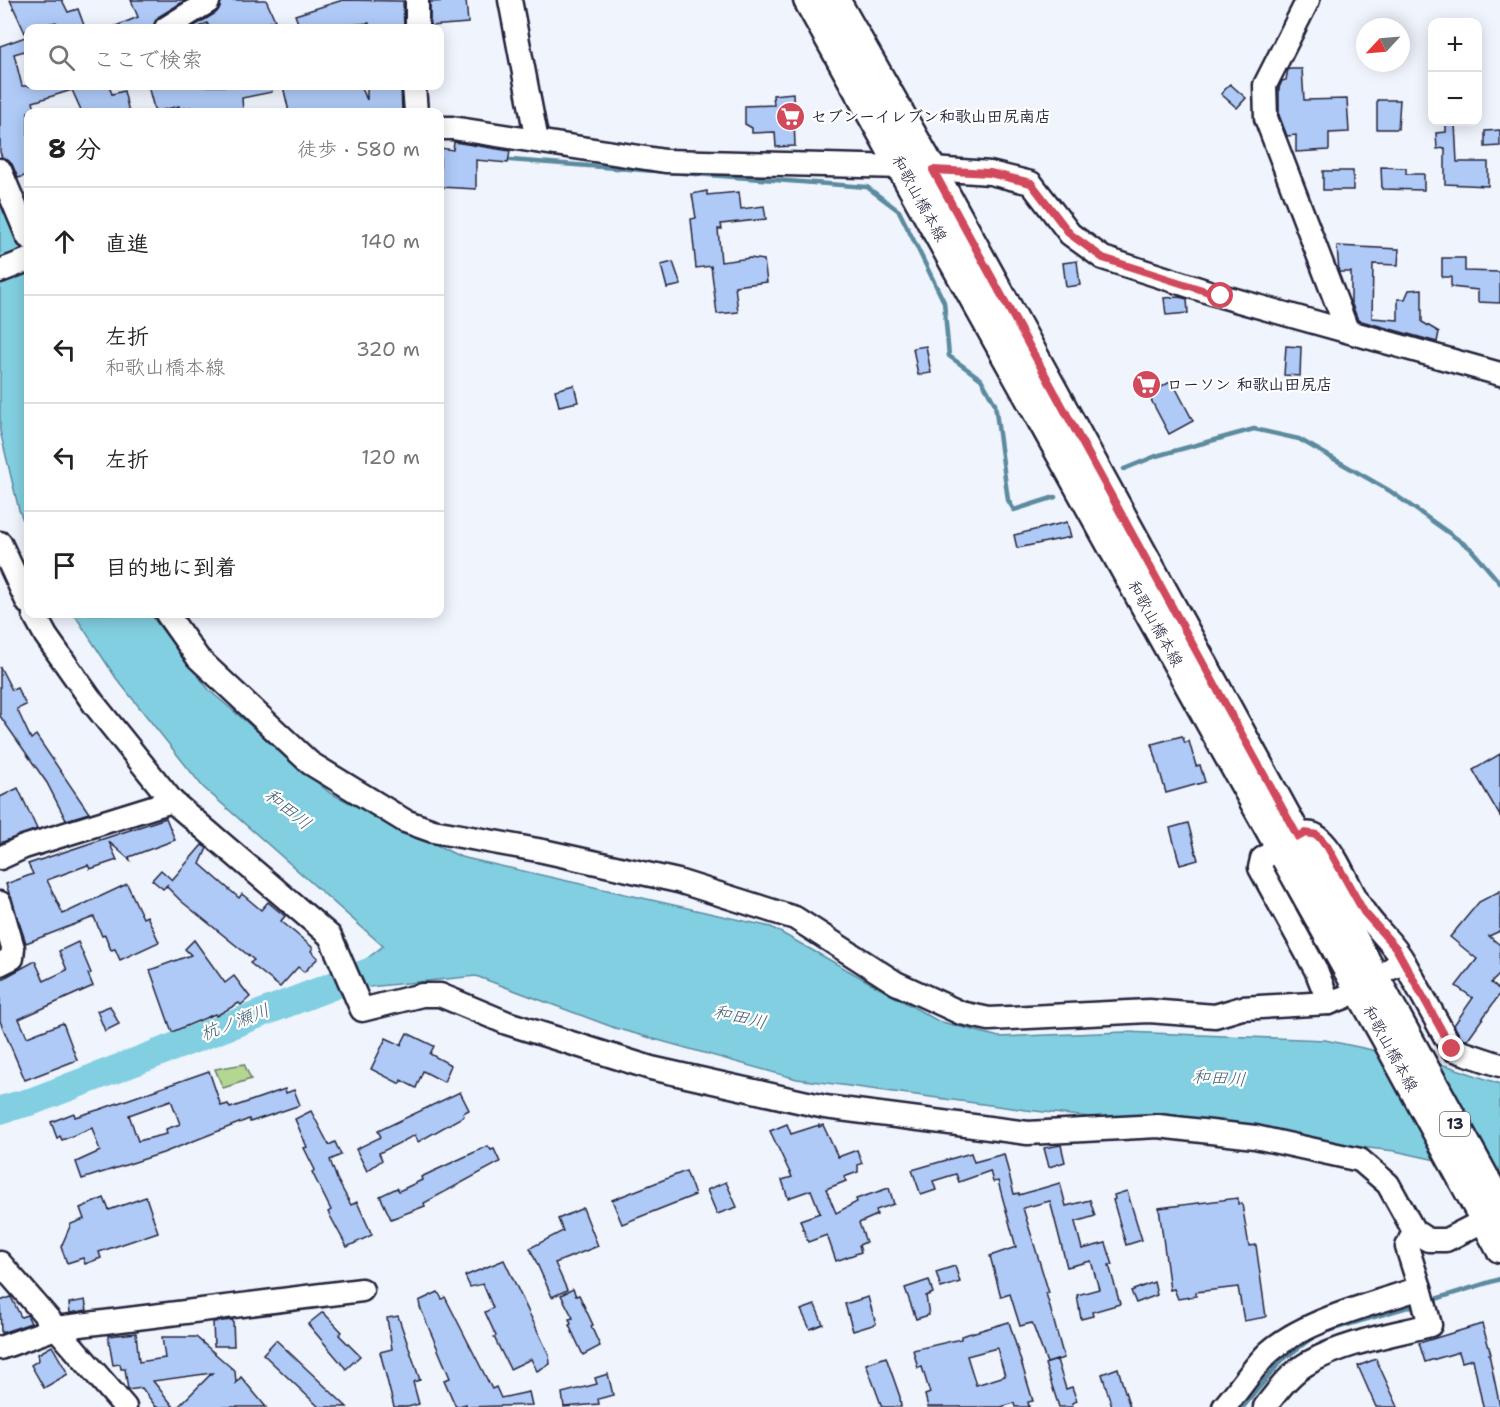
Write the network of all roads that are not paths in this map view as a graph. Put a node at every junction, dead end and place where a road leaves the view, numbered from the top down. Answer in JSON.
{"nodes":[{"id":1,"x":417,"y":0,"type":"edge"},
{"id":2,"x":510,"y":0,"type":"edge"},
{"id":3,"x":808,"y":0,"type":"edge"},
{"id":4,"x":836,"y":0,"type":"edge"},
{"id":5,"x":1308,"y":0,"type":"edge"},
{"id":6,"x":208,"y":2,"type":"dead end"},
{"id":7,"x":172,"y":24,"type":"edge"},
{"id":8,"x":417,"y":24,"type":"edge"},
{"id":9,"x":414,"y":90,"type":"edge"},
{"id":10,"x":416,"y":108,"type":"edge"},
{"id":11,"x":444,"y":128,"type":"edge"},
{"id":12,"x":537,"y":141,"type":"junction"},
{"id":13,"x":903,"y":167,"type":"junction"},
{"id":14,"x":0,"y":170,"type":"edge"},
{"id":15,"x":933,"y":170,"type":"junction"},
{"id":16,"x":24,"y":227,"type":"edge"},
{"id":17,"x":24,"y":262,"type":"edge"},
{"id":18,"x":0,"y":271,"type":"edge"},
{"id":19,"x":1347,"y":330,"type":"junction"},
{"id":20,"x":1500,"y":374,"type":"edge"},
{"id":21,"x":0,"y":543,"type":"edge"},
{"id":22,"x":5,"y":575,"type":"edge"},
{"id":23,"x":24,"y":598,"type":"edge"},
{"id":24,"x":36,"y":618,"type":"edge"},
{"id":25,"x":170,"y":618,"type":"edge"},
{"id":26,"x":172,"y":801,"type":"junction"},
{"id":27,"x":1289,"y":842,"type":"junction"},
{"id":28,"x":0,"y":858,"type":"edge"},
{"id":29,"x":0,"y":903,"type":"edge"},
{"id":30,"x":0,"y":964,"type":"edge"},
{"id":31,"x":1500,"y":1065,"type":"edge"},
{"id":32,"x":1491,"y":1208,"type":"edge"},
{"id":33,"x":1414,"y":1231,"type":"junction"},
{"id":34,"x":1500,"y":1248,"type":"edge"},
{"id":35,"x":0,"y":1263,"type":"edge"},
{"id":36,"x":1420,"y":1288,"type":"junction"},
{"id":37,"x":362,"y":1290,"type":"dead end"},
{"id":38,"x":56,"y":1328,"type":"junction"},
{"id":39,"x":0,"y":1348,"type":"edge"},
{"id":40,"x":125,"y":1407,"type":"edge"},
{"id":41,"x":1224,"y":1407,"type":"edge"},
{"id":42,"x":1265,"y":1407,"type":"edge"}],
"edges":[{"from":1,"to":8,"type":"street"},
{"from":2,"to":12,"type":"street"},
{"from":3,"to":13,"type":"main road","name":"和歌山橋本線","number":"13"},
{"from":4,"to":15,"type":"main road","name":"和歌山橋本線","number":"13"},
{"from":5,"to":19,"type":"street"},
{"from":6,"to":7,"type":"street"},
{"from":9,"to":10,"type":"street"},
{"from":11,"to":12,"type":"street"},
{"from":12,"to":13,"type":"street"},
{"from":13,"to":15,"type":"street"},
{"from":13,"to":27,"type":"main road","name":"和歌山橋本線","number":"13"},
{"from":14,"to":16,"type":"street"},
{"from":15,"to":19,"type":"street"},
{"from":15,"to":27,"type":"main road","name":"和歌山橋本線","number":"13"},
{"from":17,"to":18,"type":"street"},
{"from":19,"to":20,"type":"street"},
{"from":21,"to":22,"type":"street"},
{"from":22,"to":23,"type":"street"},
{"from":24,"to":26,"type":"street"},
{"from":25,"to":27,"type":"street"},
{"from":26,"to":28,"type":"street"},
{"from":26,"to":33,"type":"street"},
{"from":27,"to":31,"type":"street"},
{"from":27,"to":32,"type":"main road","name":"和歌山橋本線","number":"13"},
{"from":29,"to":30,"type":"street"},
{"from":32,"to":33,"type":"street"},
{"from":32,"to":34,"type":"main road","name":"和歌山橋本線","number":"13"},
{"from":33,"to":36,"type":"street"},
{"from":35,"to":38,"type":"street"},
{"from":36,"to":41,"type":"street"},
{"from":36,"to":42,"type":"street"},
{"from":37,"to":38,"type":"street"},
{"from":38,"to":39,"type":"street"},
{"from":38,"to":40,"type":"street"}]}
